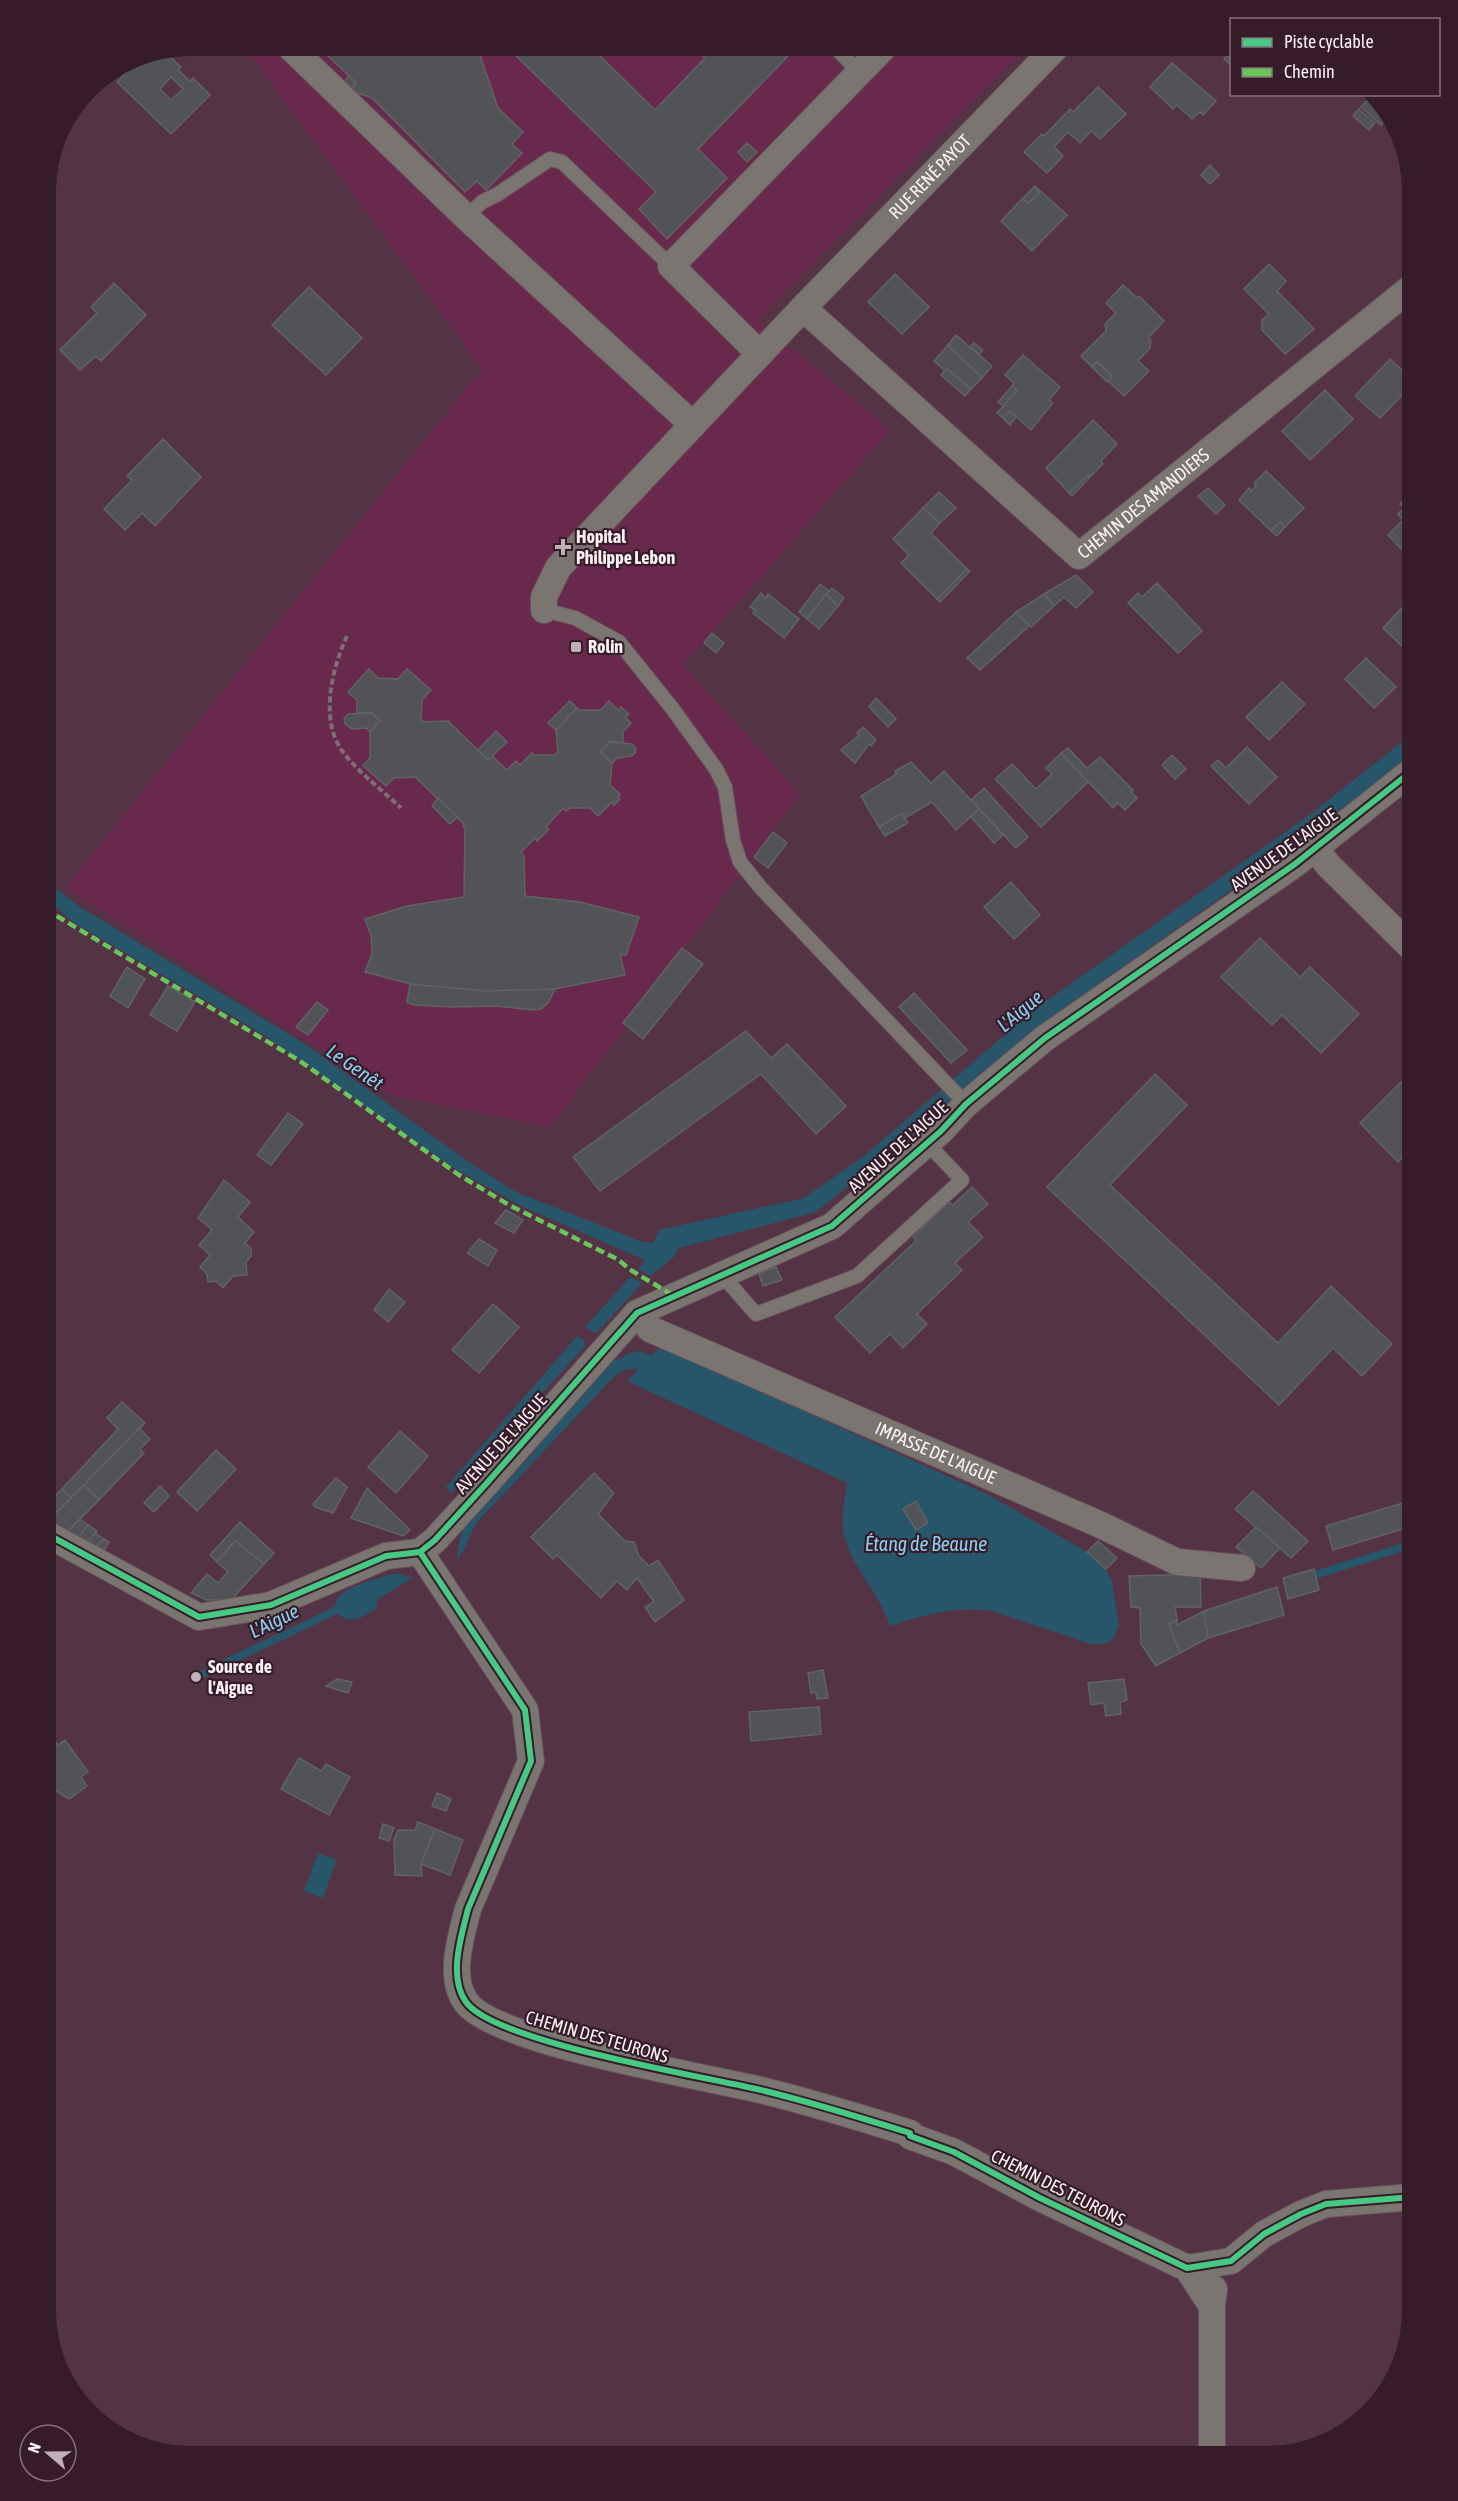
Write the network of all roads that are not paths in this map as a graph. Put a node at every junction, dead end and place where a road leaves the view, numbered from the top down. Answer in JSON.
{"nodes":[{"id":1,"x":299,"y":56,"type":"edge"},
{"id":2,"x":844,"y":56,"type":"edge"},
{"id":3,"x":876,"y":56,"type":"edge"},
{"id":4,"x":1047,"y":56,"type":"edge"},
{"id":5,"x":860,"y":73,"type":"junction"},
{"id":6,"x":466,"y":218,"type":"junction"},
{"id":7,"x":671,"y":266,"type":"junction"},
{"id":8,"x":1402,"y":295,"type":"edge"},
{"id":9,"x":803,"y":308,"type":"junction"},
{"id":10,"x":760,"y":354,"type":"junction"},
{"id":11,"x":693,"y":425,"type":"junction"},
{"id":12,"x":543,"y":610,"type":"joint"},
{"id":13,"x":1402,"y":779,"type":"edge"},
{"id":14,"x":1315,"y":848,"type":"junction"},
{"id":15,"x":1402,"y":938,"type":"edge"},
{"id":16,"x":966,"y":1104,"type":"junction"},
{"id":17,"x":927,"y":1143,"type":"junction"},
{"id":18,"x":722,"y":1275,"type":"junction"},
{"id":19,"x":638,"y":1313,"type":"junction"},
{"id":20,"x":56,"y":1539,"type":"edge"},
{"id":21,"x":420,"y":1551,"type":"junction"},
{"id":22,"x":1242,"y":1568,"type":"dead end"},
{"id":23,"x":1402,"y":2198,"type":"edge"},
{"id":24,"x":1231,"y":2261,"type":"junction"},
{"id":25,"x":1188,"y":2268,"type":"junction"},
{"id":26,"x":1212,"y":2306,"type":"junction"},
{"id":27,"x":1212,"y":2446,"type":"edge"}],
"edges":[{"from":1,"to":6,"type":"street"},
{"from":2,"to":5,"type":"lane"},
{"from":3,"to":5,"type":"street"},
{"from":4,"to":9,"type":"street","name":"RUE RENÉ PAYOT"},
{"from":5,"to":7,"type":"street"},
{"from":6,"to":7,"type":"lane"},
{"from":6,"to":11,"type":"street"},
{"from":7,"to":10,"type":"street"},
{"from":8,"to":9,"type":"street","name":"CHEMIN DES AMANDIERS"},
{"from":9,"to":10,"type":"street","name":"RUE RENÉ PAYOT"},
{"from":10,"to":11,"type":"street","name":"RUE RENÉ PAYOT"},
{"from":11,"to":12,"type":"street","name":"RUE RENÉ PAYOT"},
{"from":12,"to":16,"type":"lane"},
{"from":13,"to":14,"type":"street","name":"AVENUE DE L'AIGUE"},
{"from":14,"to":15,"type":"street"},
{"from":14,"to":16,"type":"street","name":"AVENUE DE L'AIGUE"},
{"from":16,"to":17,"type":"street","name":"AVENUE DE L'AIGUE"},
{"from":17,"to":18,"type":"street","name":"AVENUE DE L'AIGUE"},
{"from":17,"to":18,"type":"lane"},
{"from":18,"to":19,"type":"street","name":"AVENUE DE L'AIGUE"},
{"from":19,"to":21,"type":"street","name":"AVENUE DE L'AIGUE"},
{"from":19,"to":22,"type":"street","name":"IMPASSE DE L'AIGUE"},
{"from":20,"to":21,"type":"street"},
{"from":21,"to":25,"type":"street","name":"CHEMIN DES TEURONS"},
{"from":23,"to":24,"type":"street"},
{"from":24,"to":25,"type":"street"},
{"from":24,"to":26,"type":"street"},
{"from":25,"to":26,"type":"street"},
{"from":26,"to":27,"type":"street"}]}
